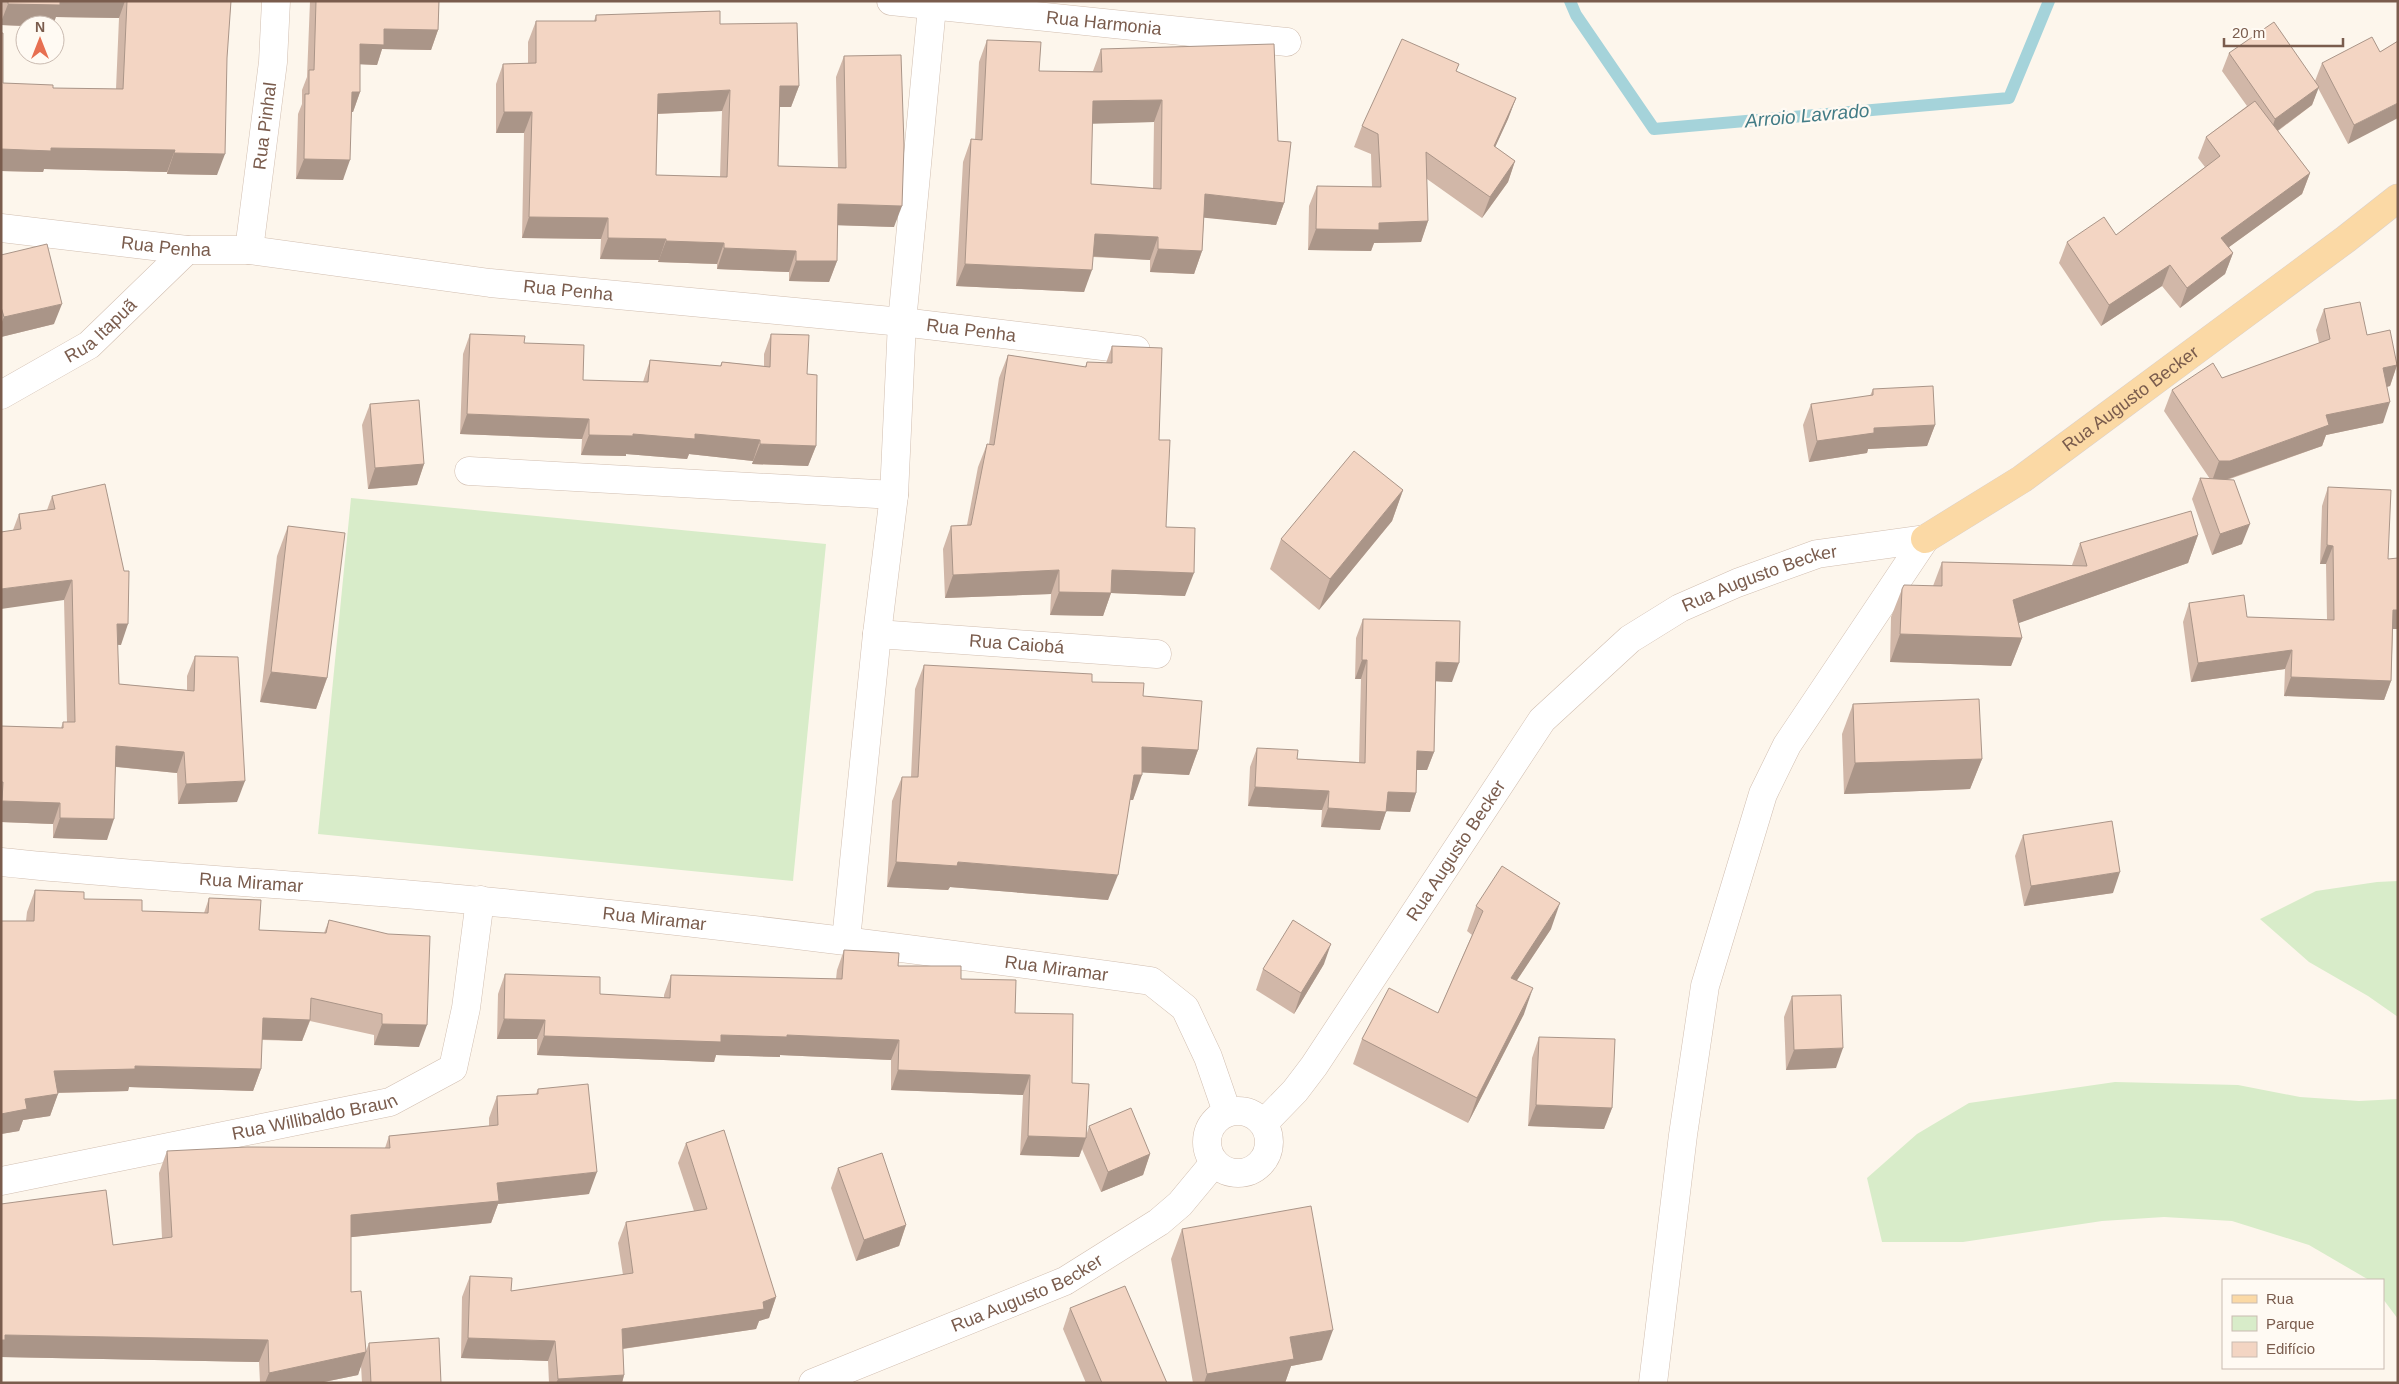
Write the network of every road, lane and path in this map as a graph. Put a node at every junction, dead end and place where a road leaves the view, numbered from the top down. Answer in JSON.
{"nodes":[{"id":1,"x":276,"y":1,"type":"edge"},
{"id":2,"x":891,"y":1,"type":"edge"},
{"id":3,"x":932,"y":7,"type":"junction"},
{"id":4,"x":1287,"y":42,"type":"dead end"},
{"id":5,"x":2398,"y":198,"type":"edge"},
{"id":6,"x":1,"y":228,"type":"edge"},
{"id":7,"x":188,"y":250,"type":"junction"},
{"id":8,"x":249,"y":250,"type":"junction"},
{"id":9,"x":902,"y":322,"type":"junction"},
{"id":10,"x":1136,"y":350,"type":"edge"},
{"id":11,"x":1,"y":395,"type":"edge"},
{"id":12,"x":469,"y":471,"type":"dead end"},
{"id":13,"x":894,"y":495,"type":"junction"},
{"id":14,"x":1925,"y":538,"type":"junction"},
{"id":15,"x":877,"y":634,"type":"junction"},
{"id":16,"x":1156,"y":654,"type":"dead end"},
{"id":17,"x":1,"y":862,"type":"edge"},
{"id":18,"x":480,"y":900,"type":"junction"},
{"id":19,"x":846,"y":940,"type":"junction"},
{"id":20,"x":1227,"y":1112,"type":"junction"},
{"id":21,"x":1264,"y":1123,"type":"junction"},
{"id":22,"x":1214,"y":1163,"type":"junction"},
{"id":23,"x":1,"y":1181,"type":"edge"},
{"id":24,"x":813,"y":1383,"type":"edge"},
{"id":25,"x":1653,"y":1383,"type":"edge"}],
"edges":[{"from":1,"to":8,"type":"street","name":"Rua Pinhal"},
{"from":2,"to":3,"type":"street","name":"Rua Harmonia"},
{"from":3,"to":4,"type":"street","name":"Rua Harmonia"},
{"from":3,"to":9,"type":"street"},
{"from":5,"to":14,"type":"main road","name":"Rua Augusto Becker"},
{"from":6,"to":7,"type":"street","name":"Rua Penha"},
{"from":7,"to":8,"type":"street","name":"Rua Penha"},
{"from":7,"to":11,"type":"street","name":"Rua Itapuã"},
{"from":8,"to":9,"type":"street","name":"Rua Penha"},
{"from":9,"to":10,"type":"street","name":"Rua Penha"},
{"from":9,"to":13,"type":"street"},
{"from":12,"to":13,"type":"street"},
{"from":13,"to":15,"type":"street"},
{"from":14,"to":21,"type":"street","name":"Rua Augusto Becker"},
{"from":14,"to":25,"type":"street"},
{"from":15,"to":16,"type":"street","name":"Rua Caiobá"},
{"from":15,"to":19,"type":"street"},
{"from":17,"to":18,"type":"street","name":"Rua Miramar"},
{"from":18,"to":19,"type":"street","name":"Rua Miramar"},
{"from":18,"to":23,"type":"street","name":"Rua Willibaldo Braun"},
{"from":19,"to":20,"type":"street","name":"Rua Miramar"},
{"from":20,"to":21,"type":"street"},
{"from":20,"to":22,"type":"street"},
{"from":21,"to":22,"type":"street"},
{"from":22,"to":24,"type":"street","name":"Rua Augusto Becker"}]}
